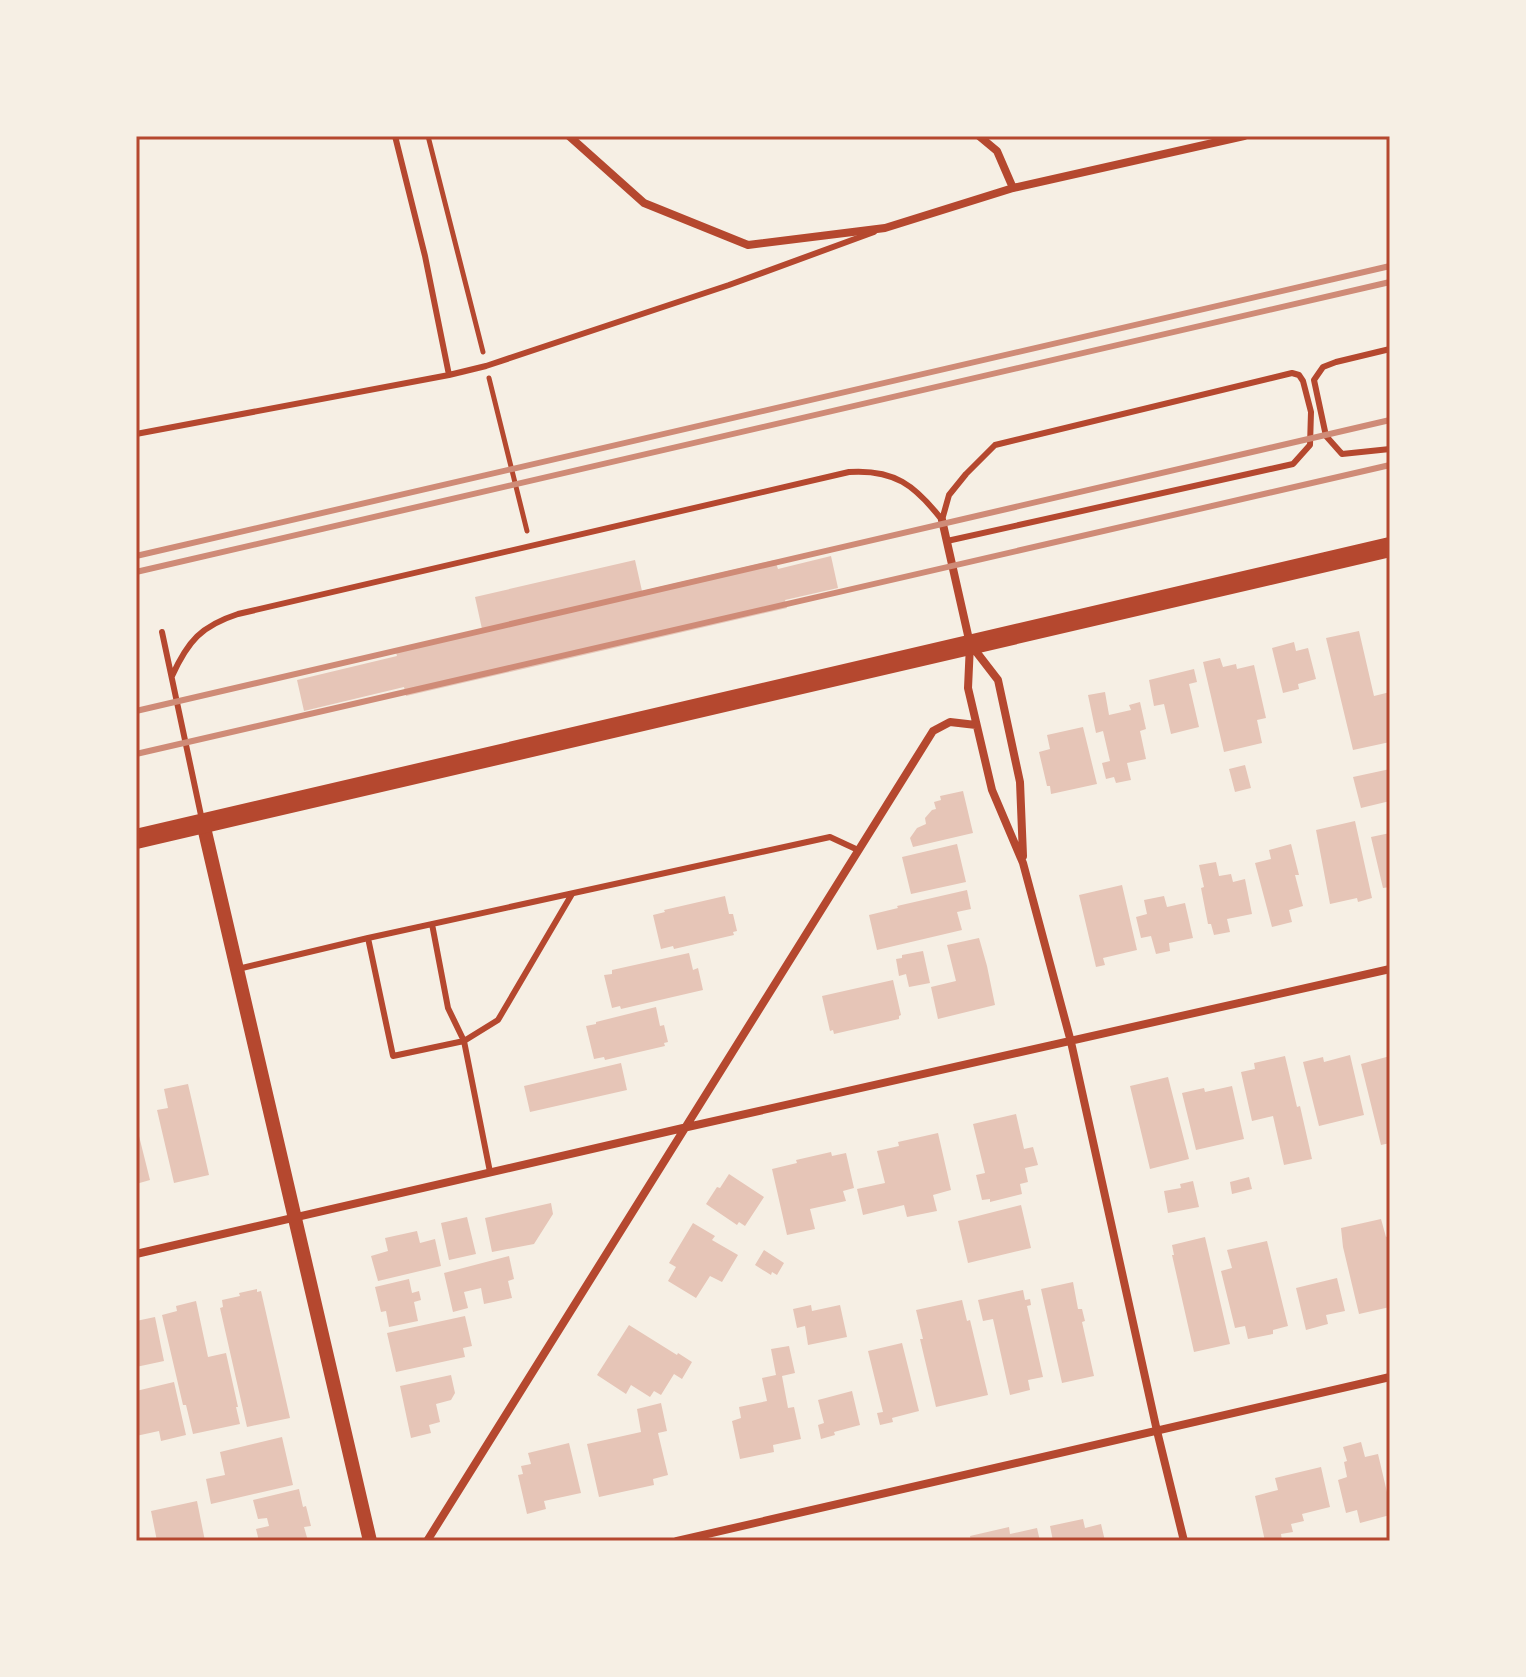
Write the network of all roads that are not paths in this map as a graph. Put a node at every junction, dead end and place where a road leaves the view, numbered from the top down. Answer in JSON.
{"nodes":[{"id":1,"x":395,"y":136,"type":"edge"},
{"id":2,"x":569,"y":136,"type":"edge"},
{"id":3,"x":979,"y":136,"type":"edge"},
{"id":4,"x":1244,"y":136,"type":"edge"},
{"id":5,"x":1013,"y":188,"type":"junction"},
{"id":6,"x":885,"y":228,"type":"junction"},
{"id":7,"x":1390,"y":349,"type":"edge"},
{"id":8,"x":449,"y":375,"type":"junction"},
{"id":9,"x":136,"y":434,"type":"edge"},
{"id":10,"x":1390,"y":449,"type":"edge"},
{"id":11,"x":942,"y":520,"type":"junction"},
{"id":12,"x":947,"y":541,"type":"junction"},
{"id":13,"x":1390,"y":547,"type":"edge"},
{"id":14,"x":162,"y":632,"type":"dead end"},
{"id":15,"x":970,"y":644,"type":"junction"},
{"id":16,"x":172,"y":676,"type":"junction"},
{"id":17,"x":976,"y":725,"type":"junction"},
{"id":18,"x":203,"y":823,"type":"junction"},
{"id":19,"x":136,"y":839,"type":"edge"},
{"id":20,"x":858,"y":850,"type":"junction"},
{"id":21,"x":1023,"y":863,"type":"junction"},
{"id":22,"x":572,"y":894,"type":"junction"},
{"id":23,"x":432,"y":924,"type":"junction"},
{"id":24,"x":368,"y":938,"type":"junction"},
{"id":25,"x":237,"y":969,"type":"junction"},
{"id":26,"x":1390,"y":969,"type":"edge"},
{"id":27,"x":464,"y":1041,"type":"junction"},
{"id":28,"x":1071,"y":1042,"type":"junction"},
{"id":29,"x":683,"y":1128,"type":"junction"},
{"id":30,"x":490,"y":1172,"type":"junction"},
{"id":31,"x":296,"y":1217,"type":"junction"},
{"id":32,"x":136,"y":1254,"type":"edge"},
{"id":33,"x":1390,"y":1377,"type":"edge"},
{"id":34,"x":1157,"y":1431,"type":"junction"},
{"id":35,"x":370,"y":1541,"type":"edge"},
{"id":36,"x":427,"y":1541,"type":"edge"},
{"id":37,"x":677,"y":1541,"type":"edge"},
{"id":38,"x":1184,"y":1541,"type":"edge"}],
"edges":[{"from":1,"to":8,"type":"lane"},
{"from":2,"to":6,"type":"street"},
{"from":3,"to":5,"type":"street"},
{"from":4,"to":5,"type":"street"},
{"from":5,"to":6,"type":"street"},
{"from":6,"to":8,"type":"lane"},
{"from":7,"to":10,"type":"lane"},
{"from":8,"to":9,"type":"lane"},
{"from":11,"to":12,"type":"street"},
{"from":11,"to":12,"type":"lane"},
{"from":11,"to":16,"type":"lane"},
{"from":12,"to":15,"type":"street"},
{"from":13,"to":15,"type":"main road"},
{"from":14,"to":16,"type":"lane"},
{"from":15,"to":17,"type":"street"},
{"from":15,"to":18,"type":"main road"},
{"from":15,"to":21,"type":"street"},
{"from":16,"to":18,"type":"lane"},
{"from":17,"to":20,"type":"street"},
{"from":17,"to":21,"type":"street"},
{"from":18,"to":19,"type":"main road"},
{"from":18,"to":25,"type":"street"},
{"from":20,"to":22,"type":"lane"},
{"from":20,"to":29,"type":"street"},
{"from":21,"to":28,"type":"street"},
{"from":22,"to":23,"type":"lane"},
{"from":22,"to":27,"type":"lane"},
{"from":23,"to":24,"type":"lane"},
{"from":23,"to":27,"type":"lane"},
{"from":24,"to":25,"type":"lane"},
{"from":24,"to":27,"type":"lane"},
{"from":25,"to":31,"type":"street"},
{"from":26,"to":28,"type":"street"},
{"from":27,"to":30,"type":"lane"},
{"from":28,"to":29,"type":"street"},
{"from":28,"to":34,"type":"street"},
{"from":29,"to":30,"type":"street"},
{"from":29,"to":36,"type":"street"},
{"from":30,"to":31,"type":"street"},
{"from":31,"to":32,"type":"street"},
{"from":31,"to":35,"type":"street"},
{"from":33,"to":34,"type":"street"},
{"from":34,"to":37,"type":"street"},
{"from":34,"to":38,"type":"street"}]}
